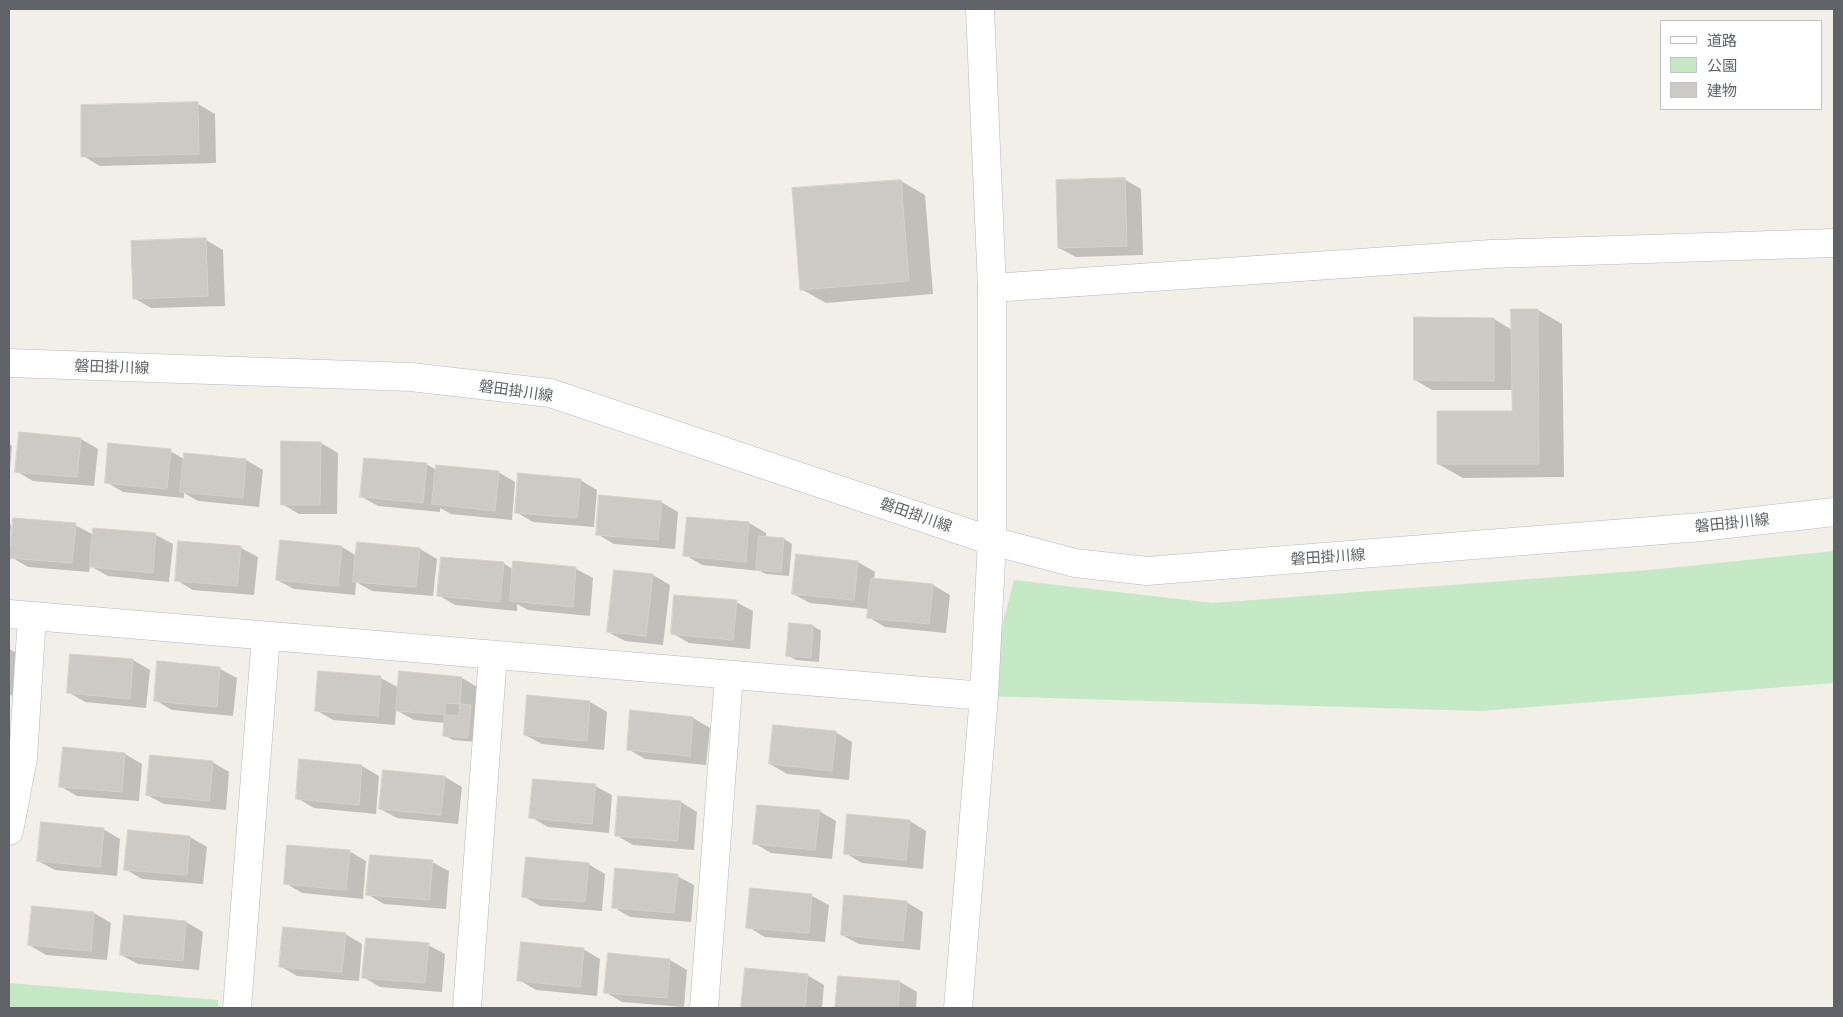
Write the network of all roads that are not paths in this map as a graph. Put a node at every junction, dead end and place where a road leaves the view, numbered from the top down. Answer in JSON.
{"nodes":[{"id":1,"x":980,"y":9,"type":"edge"},
{"id":2,"x":1834,"y":243,"type":"edge"},
{"id":3,"x":992,"y":288,"type":"junction"},
{"id":4,"x":9,"y":363,"type":"edge"},
{"id":5,"x":1834,"y":512,"type":"edge"},
{"id":6,"x":992,"y":541,"type":"junction"},
{"id":7,"x":21,"y":615,"type":"edge"},
{"id":8,"x":266,"y":636,"type":"junction"},
{"id":9,"x":493,"y":655,"type":"junction"},
{"id":10,"x":729,"y":675,"type":"junction"},
{"id":11,"x":984,"y":696,"type":"junction"},
{"id":12,"x":9,"y":832,"type":"edge"},
{"id":13,"x":237,"y":1008,"type":"edge"},
{"id":14,"x":467,"y":1008,"type":"edge"},
{"id":15,"x":704,"y":1008,"type":"edge"},
{"id":16,"x":958,"y":1008,"type":"edge"}],
"edges":[{"from":1,"to":3,"type":"street"},
{"from":2,"to":3,"type":"street"},
{"from":3,"to":6,"type":"street"},
{"from":4,"to":6,"type":"street","name":"磐田掛川線"},
{"from":5,"to":6,"type":"street","name":"磐田掛川線"},
{"from":6,"to":11,"type":"street"},
{"from":7,"to":8,"type":"street"},
{"from":7,"to":12,"type":"street"},
{"from":8,"to":9,"type":"street"},
{"from":8,"to":13,"type":"street"},
{"from":9,"to":10,"type":"street"},
{"from":9,"to":14,"type":"street"},
{"from":10,"to":11,"type":"street"},
{"from":10,"to":15,"type":"street"},
{"from":11,"to":16,"type":"street"}]}
